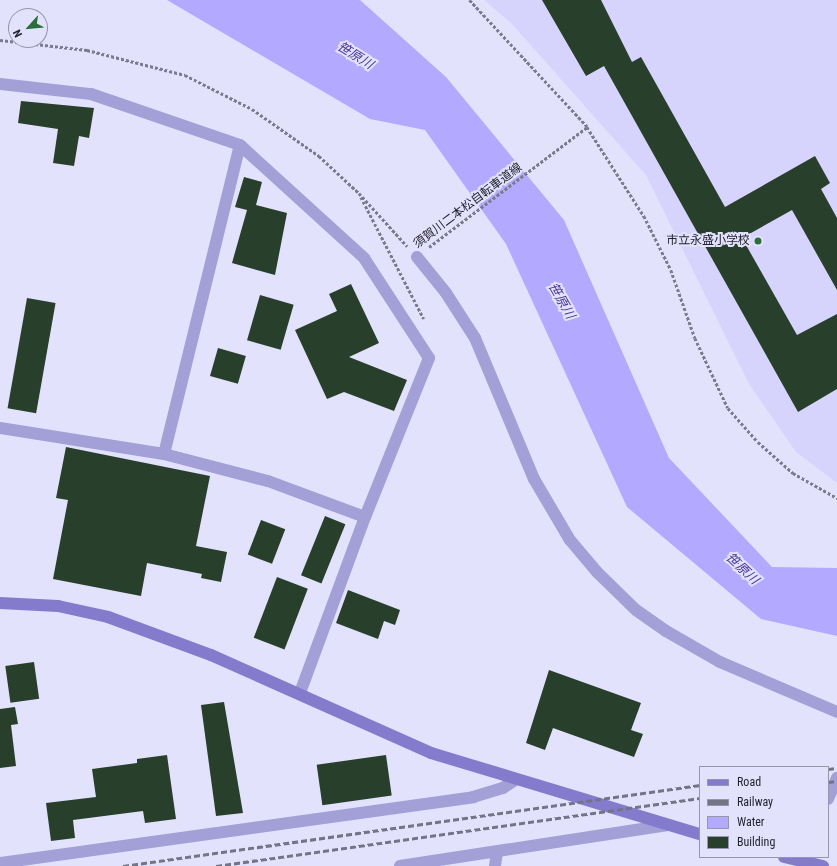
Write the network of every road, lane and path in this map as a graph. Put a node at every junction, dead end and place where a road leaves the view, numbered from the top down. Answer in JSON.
{"nodes":[{"id":1,"x":469,"y":0,"type":"edge"},
{"id":2,"x":0,"y":40,"type":"edge"},
{"id":3,"x":0,"y":84,"type":"edge"},
{"id":4,"x":587,"y":127,"type":"junction"},
{"id":5,"x":240,"y":145,"type":"junction"},
{"id":6,"x":359,"y":193,"type":"junction"},
{"id":7,"x":421,"y":254,"type":"junction"},
{"id":8,"x":428,"y":328,"type":"dead end"},
{"id":9,"x":0,"y":428,"type":"edge"},
{"id":10,"x":164,"y":454,"type":"junction"},
{"id":11,"x":837,"y":498,"type":"edge"},
{"id":12,"x":364,"y":517,"type":"junction"},
{"id":13,"x":0,"y":603,"type":"edge"},
{"id":14,"x":300,"y":693,"type":"junction"},
{"id":15,"x":837,"y":712,"type":"edge"},
{"id":16,"x":837,"y":778,"type":"edge"},
{"id":17,"x":515,"y":780,"type":"junction"},
{"id":18,"x":829,"y":797,"type":"edge"},
{"id":19,"x":668,"y":825,"type":"junction"},
{"id":20,"x":699,"y":834,"type":"edge"},
{"id":21,"x":498,"y":852,"type":"junction"},
{"id":22,"x":788,"y":858,"type":"edge"},
{"id":23,"x":799,"y":861,"type":"edge"},
{"id":24,"x":0,"y":863,"type":"edge"},
{"id":25,"x":400,"y":866,"type":"edge"},
{"id":26,"x":495,"y":866,"type":"edge"},
{"id":27,"x":823,"y":866,"type":"edge"}],
"edges":[{"from":1,"to":4,"type":"path"},
{"from":2,"to":6,"type":"path","name":"須賀川二本松自転車道線"},
{"from":3,"to":5,"type":"street"},
{"from":4,"to":7,"type":"path","name":"須賀川二本松自転車道線"},
{"from":4,"to":11,"type":"path"},
{"from":5,"to":10,"type":"street"},
{"from":5,"to":12,"type":"street"},
{"from":6,"to":7,"type":"path","name":"須賀川二本松自転車道線"},
{"from":6,"to":8,"type":"path"},
{"from":7,"to":15,"type":"street"},
{"from":9,"to":10,"type":"street"},
{"from":10,"to":12,"type":"street"},
{"from":12,"to":14,"type":"street"},
{"from":13,"to":14,"type":"street"},
{"from":14,"to":17,"type":"street"},
{"from":16,"to":18,"type":"street"},
{"from":17,"to":19,"type":"street"},
{"from":17,"to":24,"type":"street"},
{"from":19,"to":20,"type":"street"},
{"from":19,"to":21,"type":"street"},
{"from":21,"to":25,"type":"street"},
{"from":21,"to":26,"type":"street"},
{"from":22,"to":23,"type":"street"},
{"from":23,"to":27,"type":"street"}]}
